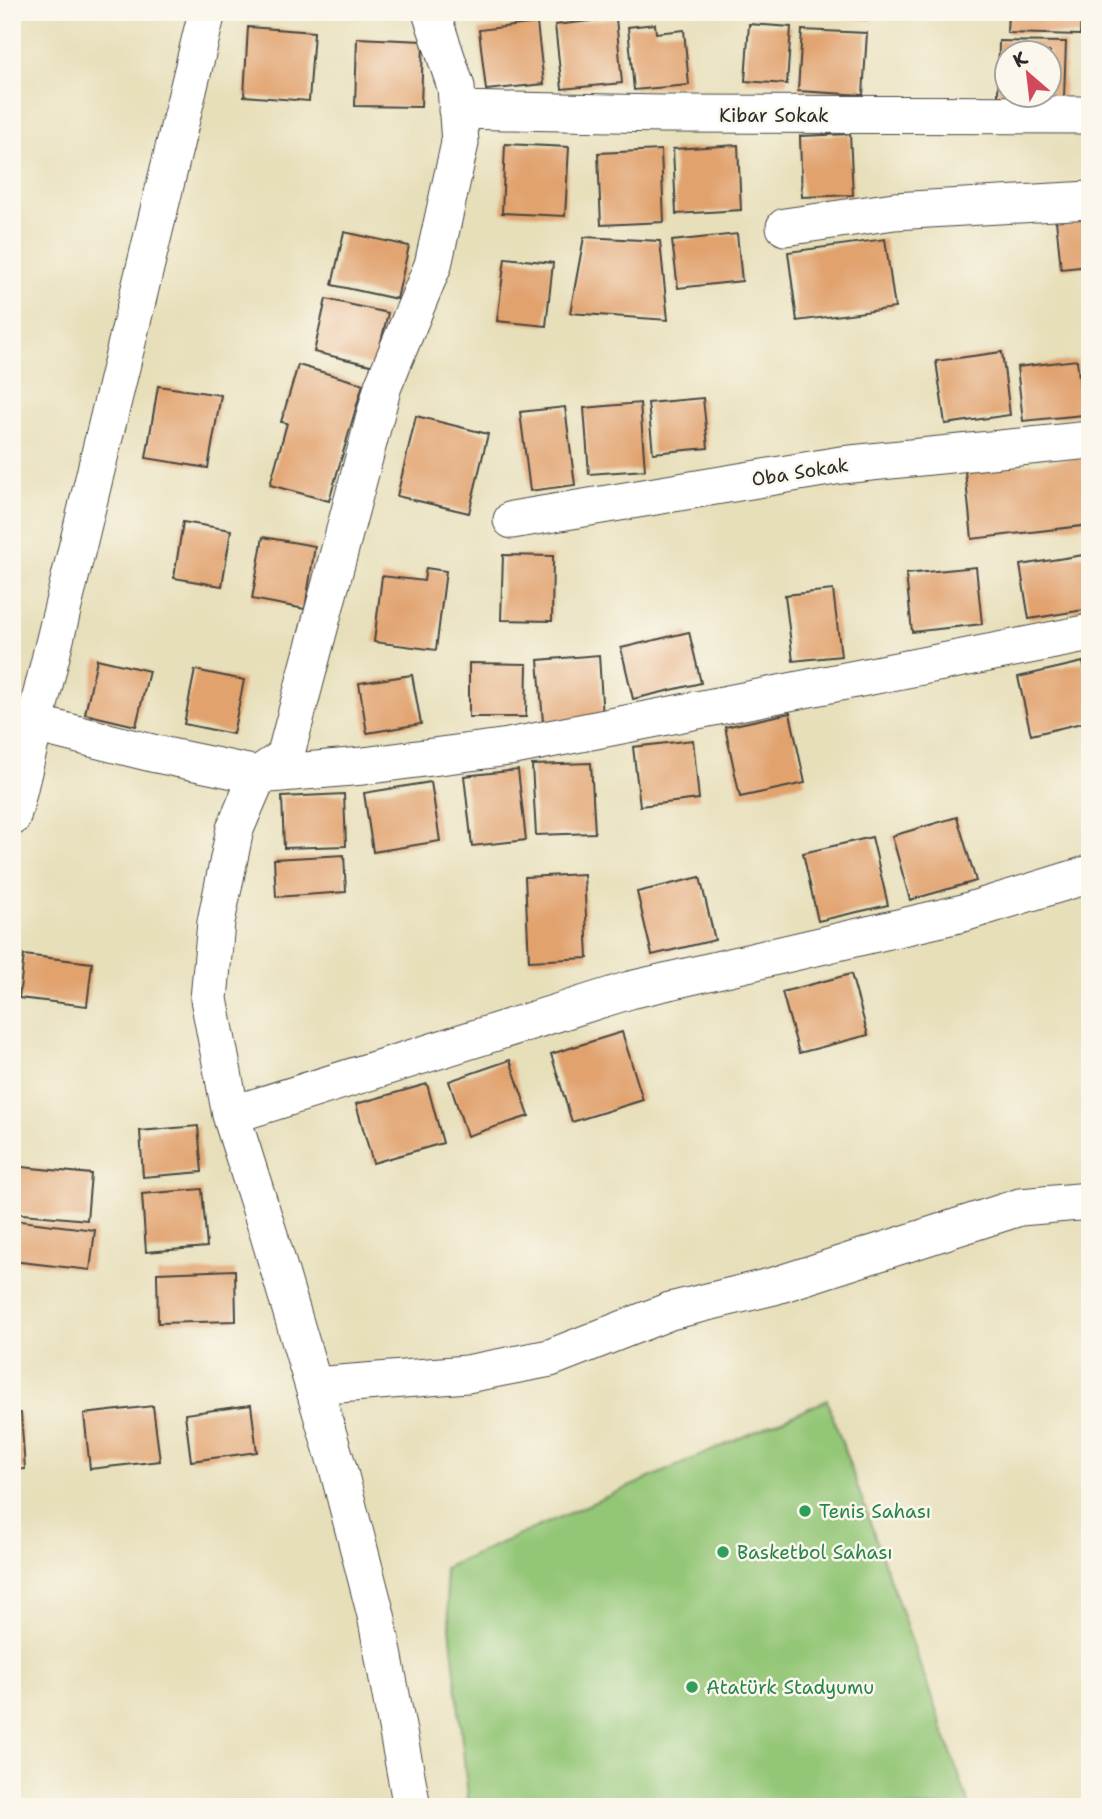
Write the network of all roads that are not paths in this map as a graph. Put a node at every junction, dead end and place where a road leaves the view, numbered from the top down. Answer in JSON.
{"nodes":[{"id":1,"x":207,"y":12,"type":"edge"},
{"id":2,"x":431,"y":12,"type":"edge"},
{"id":3,"x":457,"y":110,"type":"junction"},
{"id":4,"x":1090,"y":115,"type":"edge"},
{"id":5,"x":1090,"y":200,"type":"edge"},
{"id":6,"x":785,"y":227,"type":"dead end"},
{"id":7,"x":1090,"y":440,"type":"edge"},
{"id":8,"x":512,"y":520,"type":"dead end"},
{"id":9,"x":1090,"y":633,"type":"edge"},
{"id":10,"x":35,"y":724,"type":"junction"},
{"id":11,"x":258,"y":775,"type":"junction"},
{"id":12,"x":12,"y":817,"type":"edge"},
{"id":13,"x":1090,"y":874,"type":"edge"},
{"id":14,"x":231,"y":1115,"type":"junction"},
{"id":15,"x":1090,"y":1201,"type":"edge"},
{"id":16,"x":314,"y":1386,"type":"junction"},
{"id":17,"x":412,"y":1807,"type":"edge"}],
"edges":[{"from":1,"to":10,"type":"street"},
{"from":2,"to":3,"type":"street"},
{"from":3,"to":4,"type":"street","name":"Kibar Sokak"},
{"from":3,"to":11,"type":"street"},
{"from":5,"to":6,"type":"street"},
{"from":7,"to":8,"type":"street","name":"Oba Sokak"},
{"from":9,"to":11,"type":"street"},
{"from":10,"to":11,"type":"street"},
{"from":10,"to":12,"type":"street"},
{"from":11,"to":14,"type":"street"},
{"from":13,"to":14,"type":"street"},
{"from":14,"to":16,"type":"street"},
{"from":15,"to":16,"type":"street"},
{"from":16,"to":17,"type":"street"}]}
